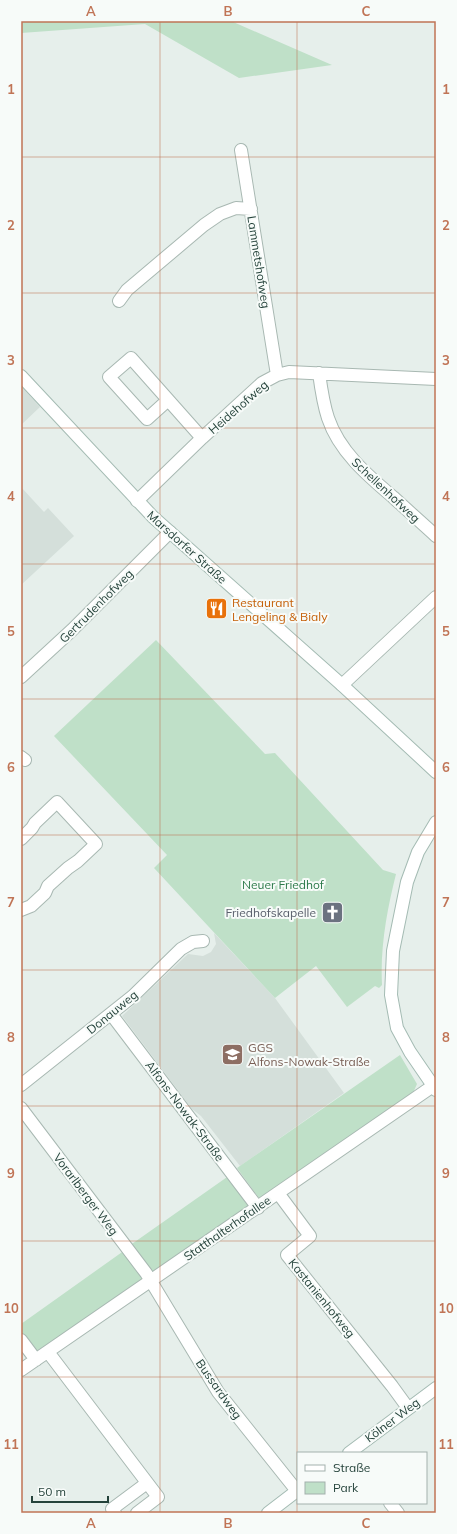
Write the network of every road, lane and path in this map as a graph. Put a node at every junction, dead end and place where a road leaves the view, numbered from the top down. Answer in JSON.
{"nodes":[{"id":1,"x":241,"y":150,"type":"dead end"},
{"id":2,"x":250,"y":208,"type":"junction"},
{"id":3,"x":119,"y":301,"type":"dead end"},
{"id":4,"x":319,"y":373,"type":"junction"},
{"id":5,"x":277,"y":375,"type":"junction"},
{"id":6,"x":21,"y":376,"type":"edge"},
{"id":7,"x":436,"y":379,"type":"edge"},
{"id":8,"x":168,"y":400,"type":"junction"},
{"id":9,"x":202,"y":438,"type":"junction"},
{"id":10,"x":137,"y":501,"type":"junction"},
{"id":11,"x":170,"y":532,"type":"junction"},
{"id":12,"x":436,"y":536,"type":"edge"},
{"id":13,"x":436,"y":597,"type":"edge"},
{"id":14,"x":21,"y":678,"type":"edge"},
{"id":15,"x":342,"y":685,"type":"junction"},
{"id":16,"x":436,"y":772,"type":"edge"},
{"id":17,"x":436,"y":822,"type":"edge"},
{"id":18,"x":21,"y":838,"type":"edge"},
{"id":19,"x":21,"y":910,"type":"edge"},
{"id":20,"x":203,"y":941,"type":"dead end"},
{"id":21,"x":111,"y":1014,"type":"junction"},
{"id":22,"x":21,"y":1086,"type":"edge"},
{"id":23,"x":435,"y":1088,"type":"edge"},
{"id":24,"x":21,"y":1108,"type":"edge"},
{"id":25,"x":278,"y":1193,"type":"junction"},
{"id":26,"x":258,"y":1208,"type":"junction"},
{"id":27,"x":151,"y":1281,"type":"junction"},
{"id":28,"x":21,"y":1340,"type":"edge"},
{"id":29,"x":48,"y":1352,"type":"junction"},
{"id":30,"x":36,"y":1360,"type":"junction"},
{"id":31,"x":21,"y":1370,"type":"edge"},
{"id":32,"x":436,"y":1388,"type":"edge"},
{"id":33,"x":408,"y":1408,"type":"junction"},
{"id":34,"x":351,"y":1452,"type":"edge"},
{"id":35,"x":147,"y":1483,"type":"junction"},
{"id":36,"x":297,"y":1490,"type":"edge"},
{"id":37,"x":391,"y":1504,"type":"edge"},
{"id":38,"x":115,"y":1513,"type":"edge"},
{"id":39,"x":137,"y":1513,"type":"edge"},
{"id":40,"x":268,"y":1513,"type":"edge"},
{"id":41,"x":398,"y":1513,"type":"edge"}],
"edges":[{"from":1,"to":2,"type":"street","name":"Lammetshofweg"},
{"from":2,"to":3,"type":"street"},
{"from":2,"to":5,"type":"street","name":"Lammetshofweg"},
{"from":4,"to":5,"type":"street","name":"Heidehofweg"},
{"from":4,"to":7,"type":"street","name":"Heidehofweg"},
{"from":4,"to":12,"type":"street","name":"Schellenhofweg"},
{"from":5,"to":9,"type":"street","name":"Heidehofweg"},
{"from":6,"to":10,"type":"street","name":"Marsdorfer Straße"},
{"from":8,"to":8,"type":"street"},
{"from":8,"to":9,"type":"street"},
{"from":9,"to":10,"type":"street","name":"Heidehofweg"},
{"from":10,"to":11,"type":"street","name":"Marsdorfer Straße"},
{"from":11,"to":14,"type":"street","name":"Gertrudenhofweg"},
{"from":11,"to":15,"type":"street","name":"Marsdorfer Straße"},
{"from":13,"to":15,"type":"street"},
{"from":15,"to":16,"type":"street","name":"Marsdorfer Straße"},
{"from":17,"to":23,"type":"street"},
{"from":18,"to":19,"type":"street"},
{"from":20,"to":21,"type":"street","name":"Donauweg"},
{"from":21,"to":22,"type":"street","name":"Donauweg"},
{"from":21,"to":26,"type":"street","name":"Alfons-Nowak-Straße"},
{"from":23,"to":25,"type":"street","name":"Statthalterhofallee"},
{"from":24,"to":27,"type":"street","name":"Vorarlberger Weg"},
{"from":25,"to":26,"type":"street","name":"Statthalterhofallee"},
{"from":25,"to":33,"type":"street","name":"Kastanienhofweg"},
{"from":26,"to":27,"type":"street","name":"Statthalterhofallee"},
{"from":27,"to":29,"type":"street","name":"Statthalterhofallee"},
{"from":27,"to":36,"type":"street","name":"Bussardweg"},
{"from":28,"to":30,"type":"street"},
{"from":29,"to":30,"type":"street","name":"Statthalterhofallee"},
{"from":29,"to":35,"type":"street"},
{"from":30,"to":31,"type":"street","name":"Statthalterhofallee"},
{"from":32,"to":33,"type":"street","name":"Kölner Weg"},
{"from":33,"to":34,"type":"street","name":"Kölner Weg"},
{"from":35,"to":38,"type":"street"},
{"from":35,"to":39,"type":"street"},
{"from":36,"to":40,"type":"street"},
{"from":37,"to":41,"type":"street"}]}
